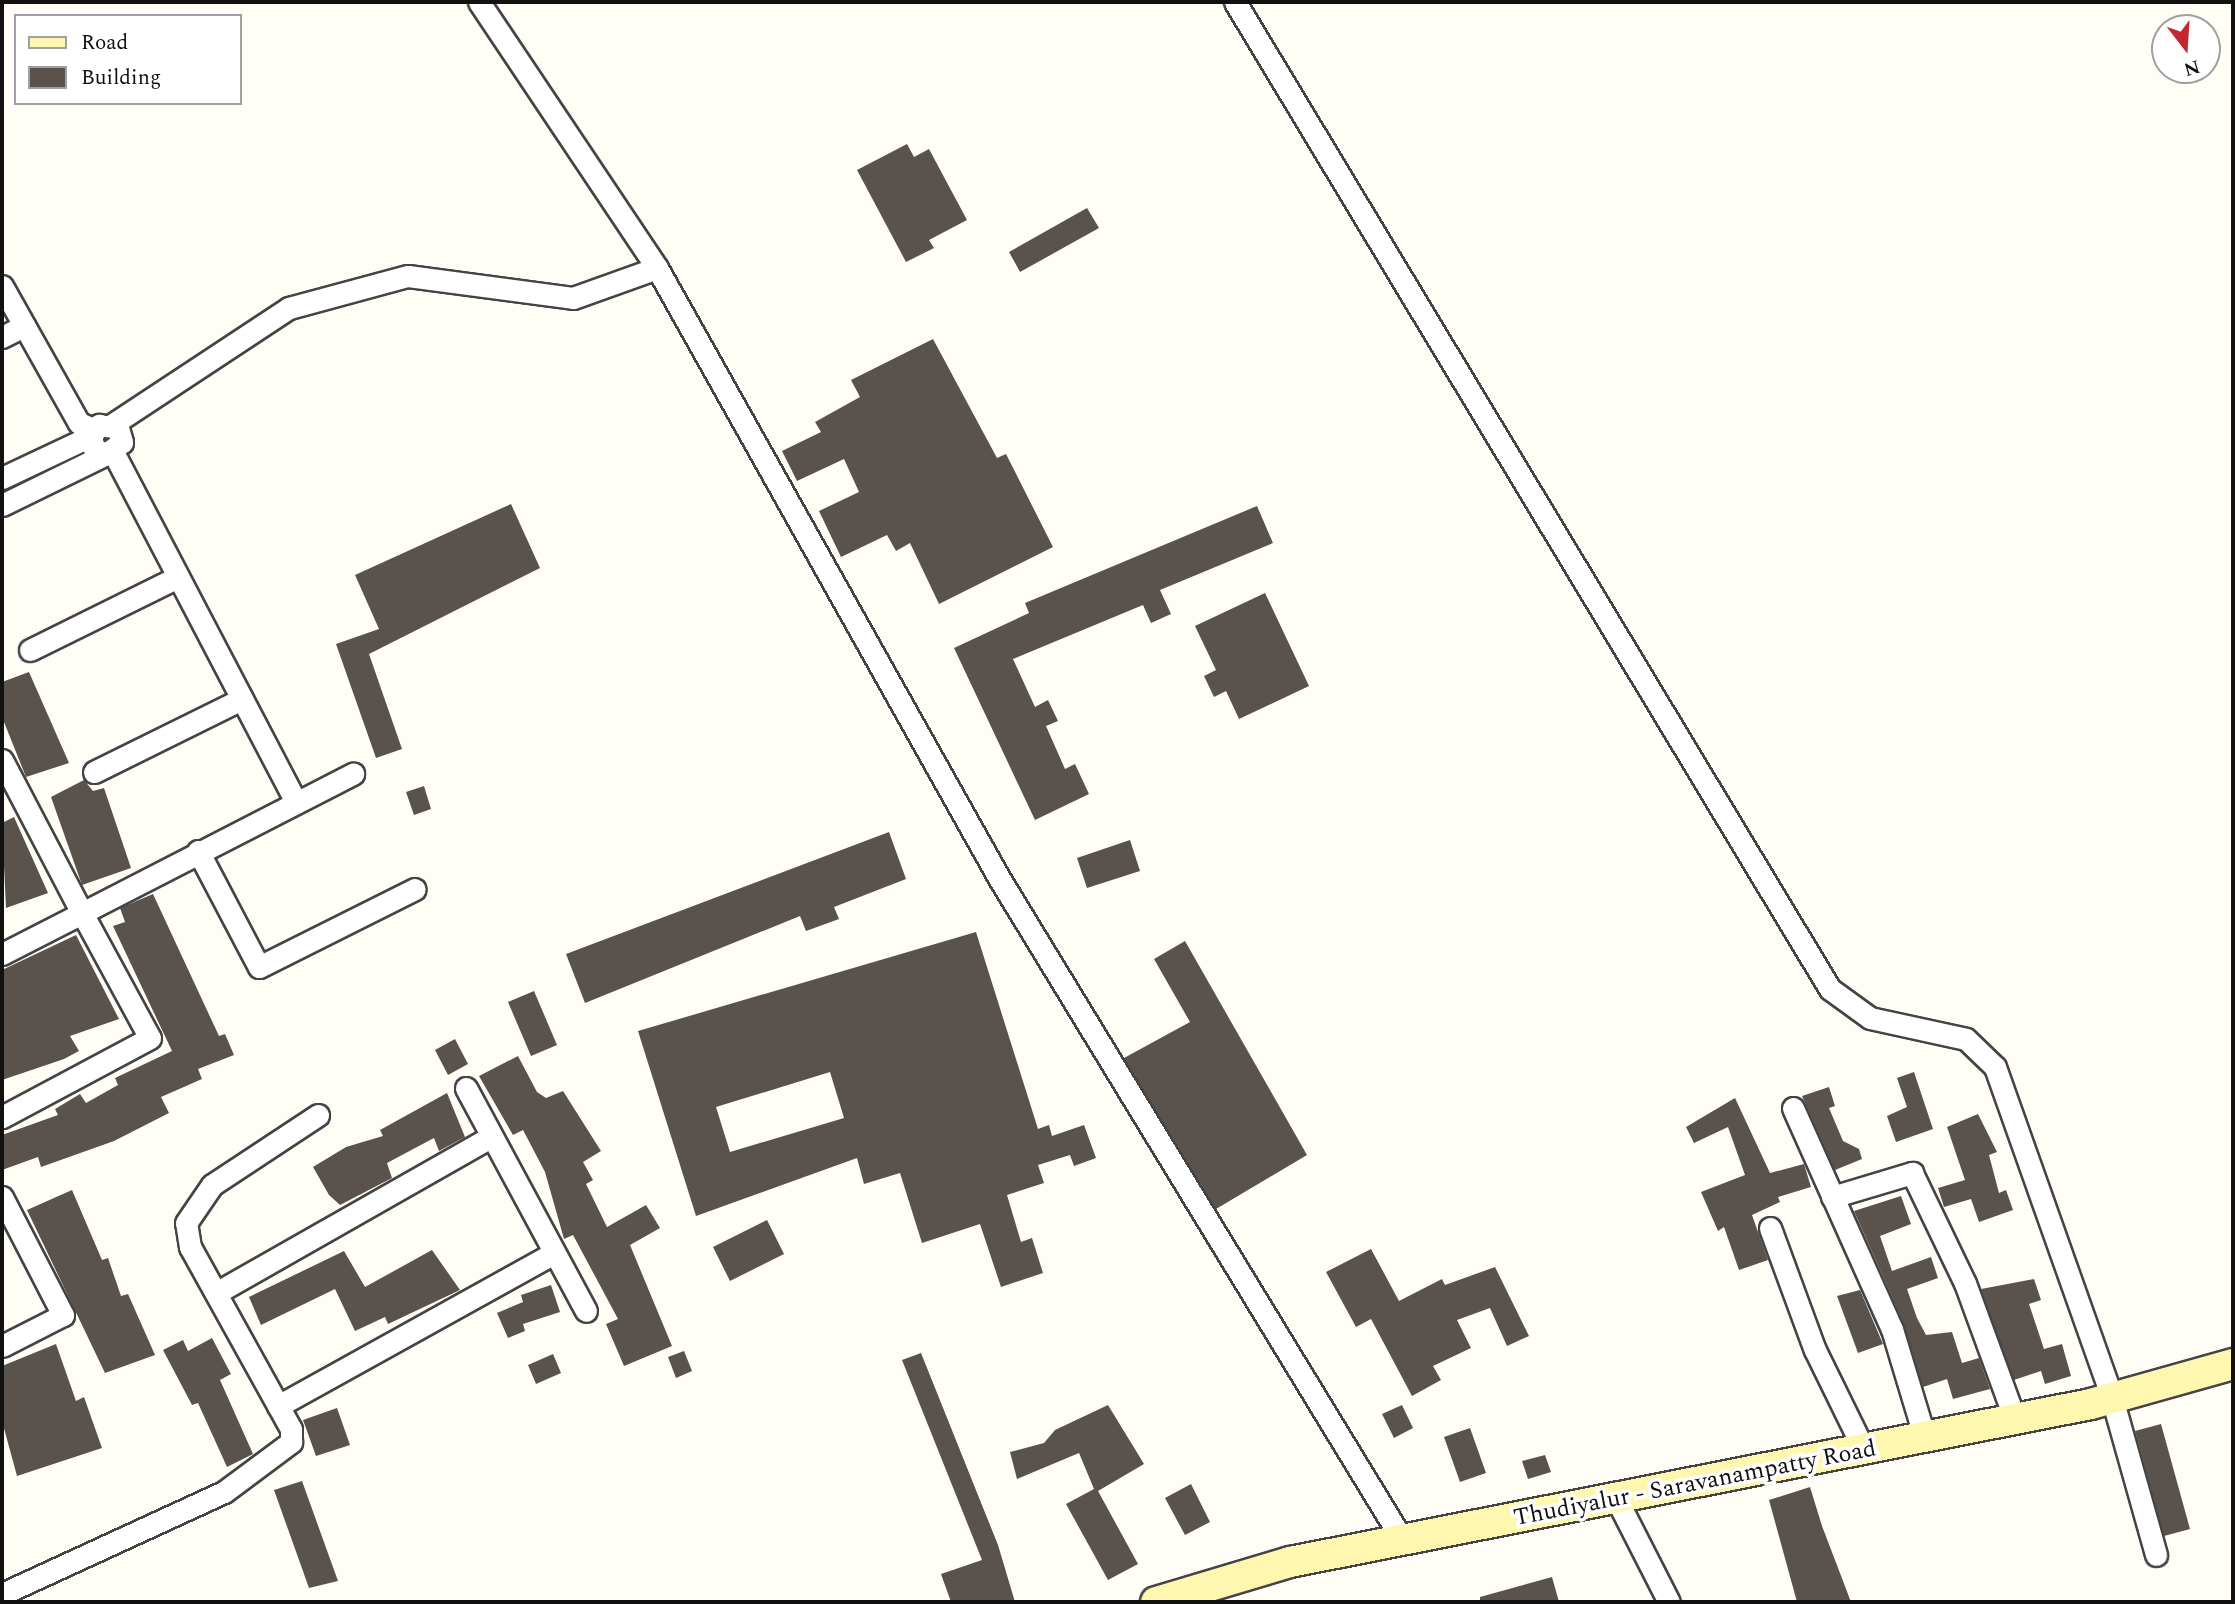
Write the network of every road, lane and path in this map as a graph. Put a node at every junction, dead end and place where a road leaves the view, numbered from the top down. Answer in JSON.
{"nodes":[{"id":1,"x":479,"y":2,"type":"edge"},
{"id":2,"x":1235,"y":2,"type":"edge"},
{"id":3,"x":657,"y":268,"type":"junction"},
{"id":4,"x":2,"y":286,"type":"edge"},
{"id":5,"x":24,"y":326,"type":"junction"},
{"id":6,"x":2,"y":337,"type":"edge"},
{"id":7,"x":99,"y":430,"type":"junction"},
{"id":8,"x":110,"y":453,"type":"junction"},
{"id":9,"x":2,"y":478,"type":"edge"},
{"id":10,"x":2,"y":505,"type":"edge"},
{"id":11,"x":178,"y":577,"type":"junction"},
{"id":12,"x":30,"y":650,"type":"dead end"},
{"id":13,"x":242,"y":699,"type":"junction"},
{"id":14,"x":2,"y":760,"type":"edge"},
{"id":15,"x":94,"y":772,"type":"dead end"},
{"id":16,"x":353,"y":774,"type":"dead end"},
{"id":17,"x":9,"y":790,"type":"edge"},
{"id":18,"x":295,"y":800,"type":"junction"},
{"id":19,"x":198,"y":851,"type":"junction"},
{"id":20,"x":415,"y":889,"type":"dead end"},
{"id":21,"x":82,"y":913,"type":"junction"},
{"id":22,"x":2,"y":954,"type":"edge"},
{"id":23,"x":466,"y":1088,"type":"dead end"},
{"id":24,"x":1793,"y":1108,"type":"dead end"},
{"id":25,"x":318,"y":1115,"type":"dead end"},
{"id":26,"x":2,"y":1117,"type":"edge"},
{"id":27,"x":491,"y":1137,"type":"junction"},
{"id":28,"x":2,"y":1197,"type":"edge"},
{"id":29,"x":1832,"y":1198,"type":"junction"},
{"id":30,"x":1770,"y":1228,"type":"dead end"},
{"id":31,"x":554,"y":1253,"type":"junction"},
{"id":32,"x":216,"y":1293,"type":"junction"},
{"id":33,"x":586,"y":1311,"type":"dead end"},
{"id":34,"x":2,"y":1346,"type":"edge"},
{"id":35,"x":2233,"y":1364,"type":"edge"},
{"id":36,"x":2112,"y":1398,"type":"junction"},
{"id":37,"x":278,"y":1406,"type":"junction"},
{"id":38,"x":2015,"y":1420,"type":"junction"},
{"id":39,"x":1925,"y":1438,"type":"junction"},
{"id":40,"x":1864,"y":1450,"type":"junction"},
{"id":41,"x":1617,"y":1500,"type":"junction"},
{"id":42,"x":1403,"y":1541,"type":"junction"},
{"id":43,"x":2156,"y":1555,"type":"dead end"},
{"id":44,"x":2,"y":1594,"type":"edge"},
{"id":45,"x":1156,"y":1602,"type":"edge"},
{"id":46,"x":1669,"y":1602,"type":"edge"}],
"edges":[{"from":1,"to":3,"type":"street"},
{"from":2,"to":36,"type":"street"},
{"from":3,"to":7,"type":"street"},
{"from":3,"to":42,"type":"street"},
{"from":4,"to":5,"type":"street"},
{"from":5,"to":6,"type":"street"},
{"from":5,"to":7,"type":"street"},
{"from":7,"to":8,"type":"street"},
{"from":7,"to":9,"type":"street"},
{"from":8,"to":10,"type":"street"},
{"from":8,"to":11,"type":"street"},
{"from":11,"to":12,"type":"street"},
{"from":11,"to":13,"type":"street"},
{"from":13,"to":15,"type":"street"},
{"from":13,"to":18,"type":"street"},
{"from":14,"to":17,"type":"street"},
{"from":16,"to":18,"type":"street"},
{"from":17,"to":21,"type":"street"},
{"from":18,"to":19,"type":"street"},
{"from":19,"to":20,"type":"street"},
{"from":19,"to":21,"type":"street"},
{"from":21,"to":22,"type":"street"},
{"from":21,"to":26,"type":"street"},
{"from":23,"to":27,"type":"street"},
{"from":24,"to":29,"type":"street"},
{"from":25,"to":32,"type":"street"},
{"from":27,"to":31,"type":"street"},
{"from":27,"to":32,"type":"street"},
{"from":28,"to":34,"type":"street"},
{"from":29,"to":38,"type":"street"},
{"from":29,"to":39,"type":"street"},
{"from":30,"to":40,"type":"street"},
{"from":31,"to":33,"type":"street"},
{"from":31,"to":37,"type":"street"},
{"from":32,"to":37,"type":"street"},
{"from":35,"to":36,"type":"main road","name":"Thudiyalur - Saravanampatty Road"},
{"from":36,"to":38,"type":"main road","name":"Thudiyalur - Saravanampatty Road"},
{"from":36,"to":43,"type":"street"},
{"from":37,"to":44,"type":"street"},
{"from":38,"to":39,"type":"main road","name":"Thudiyalur - Saravanampatty Road"},
{"from":39,"to":40,"type":"main road","name":"Thudiyalur - Saravanampatty Road"},
{"from":40,"to":41,"type":"main road","name":"Thudiyalur - Saravanampatty Road"},
{"from":41,"to":42,"type":"main road","name":"Thudiyalur - Saravanampatty Road"},
{"from":41,"to":46,"type":"street"},
{"from":42,"to":45,"type":"main road","name":"Thudiyalur - Saravanampatty Road"}]}
